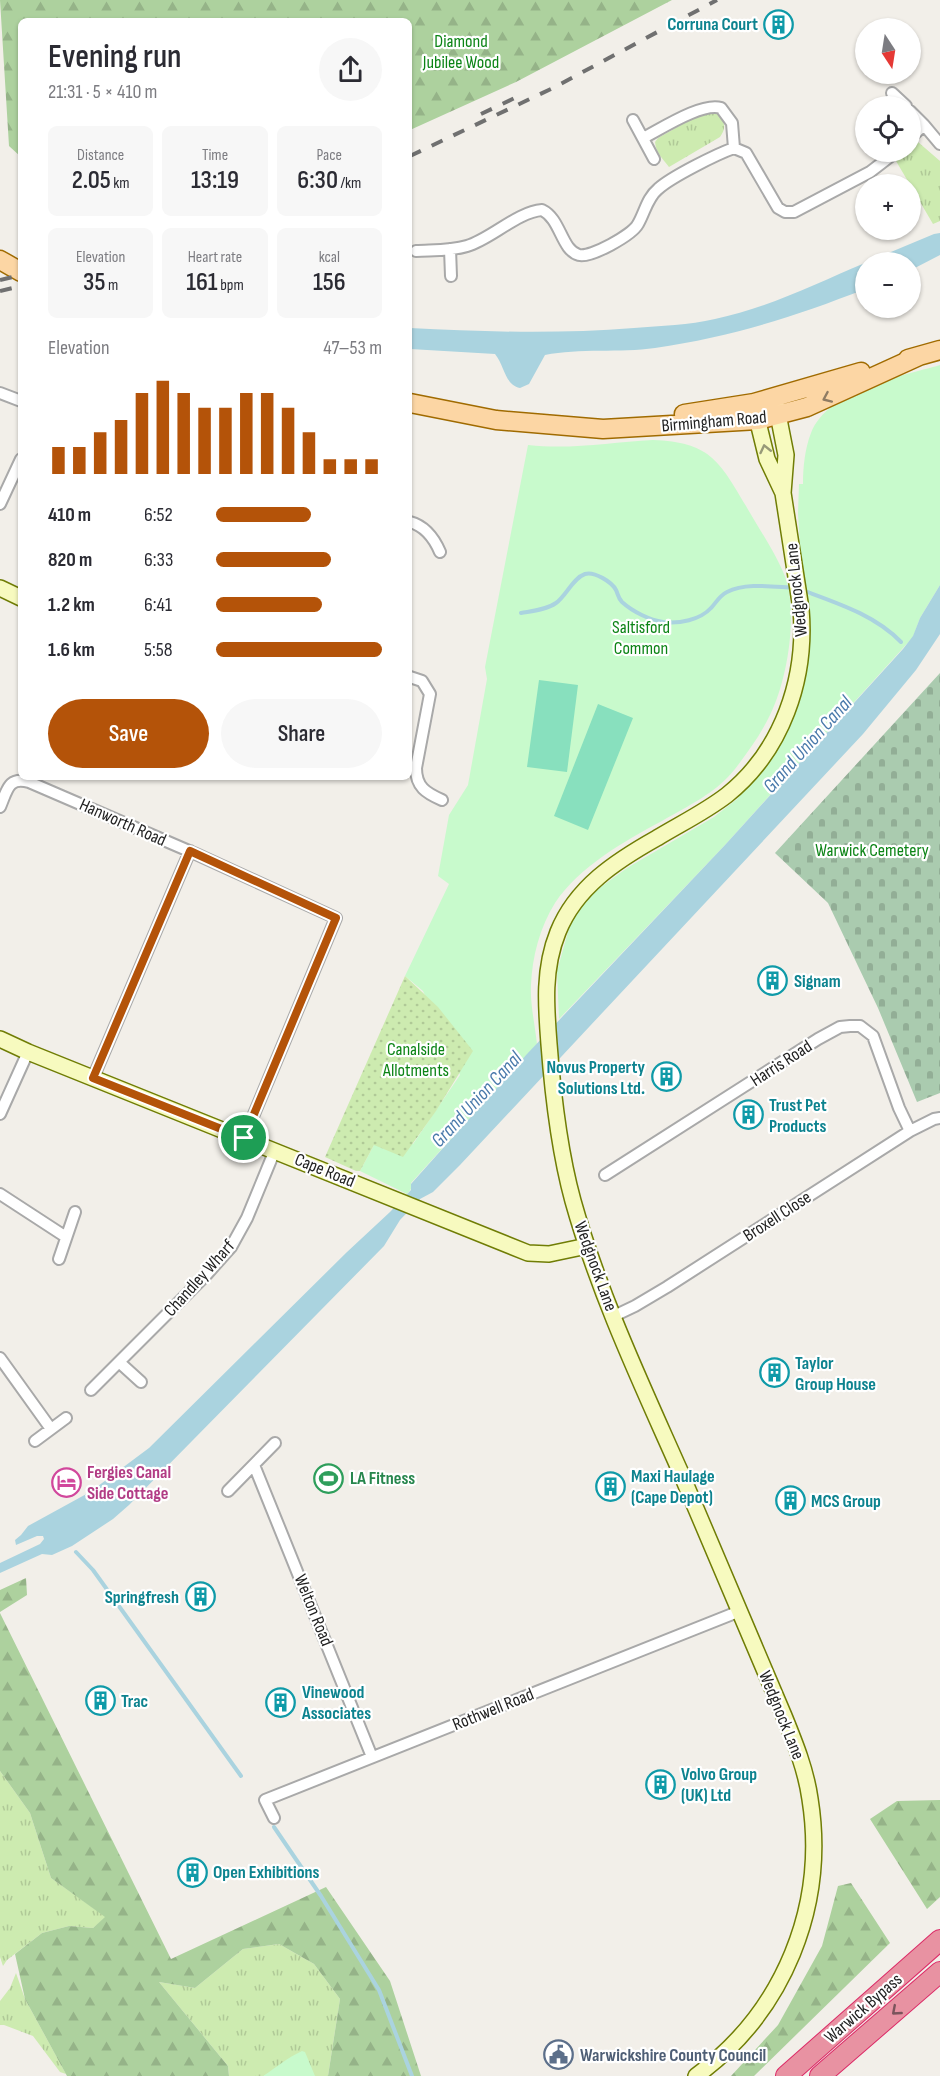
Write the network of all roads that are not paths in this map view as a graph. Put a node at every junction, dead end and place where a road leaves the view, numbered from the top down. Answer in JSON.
{"nodes":[{"id":1,"x":892,"y":93,"type":"dead end"},
{"id":2,"x":895,"y":96,"type":"edge"},
{"id":3,"x":633,"y":120,"type":"dead end"},
{"id":4,"x":921,"y":122,"type":"edge"},
{"id":5,"x":924,"y":125,"type":"junction"},
{"id":6,"x":921,"y":128,"type":"edge"},
{"id":7,"x":643,"y":138,"type":"junction"},
{"id":8,"x":940,"y":144,"type":"edge"},
{"id":9,"x":734,"y":148,"type":"junction"},
{"id":10,"x":654,"y":159,"type":"dead end"},
{"id":11,"x":883,"y":162,"type":"edge"},
{"id":12,"x":450,"y":249,"type":"junction"},
{"id":13,"x":416,"y":251,"type":"dead end"},
{"id":14,"x":451,"y":276,"type":"dead end"},
{"id":15,"x":940,"y":350,"type":"edge"},
{"id":16,"x":0,"y":393,"type":"edge"},
{"id":17,"x":18,"y":400,"type":"edge"},
{"id":18,"x":412,"y":403,"type":"edge"},
{"id":19,"x":776,"y":406,"type":"junction"},
{"id":20,"x":756,"y":411,"type":"junction"},
{"id":21,"x":18,"y":465,"type":"edge"},
{"id":22,"x":783,"y":493,"type":"junction"},
{"id":23,"x":0,"y":504,"type":"edge"},
{"id":24,"x":412,"y":523,"type":"edge"},
{"id":25,"x":440,"y":552,"type":"dead end"},
{"id":26,"x":0,"y":588,"type":"edge"},
{"id":27,"x":18,"y":597,"type":"edge"},
{"id":28,"x":412,"y":678,"type":"edge"},
{"id":29,"x":442,"y":800,"type":"dead end"},
{"id":30,"x":0,"y":807,"type":"edge"},
{"id":31,"x":190,"y":851,"type":"junction"},
{"id":32,"x":0,"y":1039,"type":"edge"},
{"id":33,"x":28,"y":1052,"type":"junction"},
{"id":34,"x":93,"y":1078,"type":"junction"},
{"id":35,"x":0,"y":1114,"type":"edge"},
{"id":36,"x":940,"y":1118,"type":"edge"},
{"id":37,"x":910,"y":1131,"type":"junction"},
{"id":38,"x":244,"y":1138,"type":"junction"},
{"id":39,"x":275,"y":1150,"type":"junction"},
{"id":40,"x":605,"y":1174,"type":"dead end"},
{"id":41,"x":0,"y":1194,"type":"edge"},
{"id":42,"x":75,"y":1212,"type":"dead end"},
{"id":43,"x":66,"y":1237,"type":"junction"},
{"id":44,"x":587,"y":1246,"type":"junction"},
{"id":45,"x":59,"y":1259,"type":"dead end"},
{"id":46,"x":614,"y":1316,"type":"junction"},
{"id":47,"x":0,"y":1358,"type":"edge"},
{"id":48,"x":119,"y":1362,"type":"junction"},
{"id":49,"x":141,"y":1382,"type":"dead end"},
{"id":50,"x":91,"y":1390,"type":"dead end"},
{"id":51,"x":66,"y":1418,"type":"dead end"},
{"id":52,"x":51,"y":1429,"type":"junction"},
{"id":53,"x":35,"y":1441,"type":"dead end"},
{"id":54,"x":275,"y":1443,"type":"dead end"},
{"id":55,"x":254,"y":1465,"type":"junction"},
{"id":56,"x":228,"y":1491,"type":"dead end"},
{"id":57,"x":740,"y":1611,"type":"junction"},
{"id":58,"x":372,"y":1757,"type":"junction"},
{"id":59,"x":274,"y":1818,"type":"dead end"},
{"id":60,"x":940,"y":1940,"type":"edge"},
{"id":61,"x":940,"y":1972,"type":"edge"},
{"id":62,"x":696,"y":2076,"type":"edge"},
{"id":63,"x":786,"y":2076,"type":"edge"},
{"id":64,"x":820,"y":2076,"type":"edge"}],
"edges":[{"from":1,"to":2,"type":"street"},
{"from":3,"to":7,"type":"street"},
{"from":4,"to":5,"type":"street"},
{"from":5,"to":6,"type":"street"},
{"from":5,"to":8,"type":"street"},
{"from":7,"to":9,"type":"street"},
{"from":7,"to":10,"type":"street"},
{"from":9,"to":11,"type":"street"},
{"from":9,"to":12,"type":"street"},
{"from":12,"to":13,"type":"street"},
{"from":12,"to":14,"type":"street"},
{"from":15,"to":19,"type":"main road","name":"Birmingham Road"},
{"from":16,"to":17,"type":"street"},
{"from":18,"to":20,"type":"main road","name":"Birmingham Road"},
{"from":19,"to":20,"type":"main road","name":"Birmingham Road"},
{"from":19,"to":22,"type":"street","name":"Wedgnock Lane"},
{"from":22,"to":20,"type":"street","name":"Wedgnock Lane","one_way":true},
{"from":21,"to":23,"type":"street"},
{"from":22,"to":44,"type":"street","name":"Wedgnock Lane"},
{"from":24,"to":25,"type":"street"},
{"from":26,"to":27,"type":"street"},
{"from":28,"to":29,"type":"street"},
{"from":30,"to":31,"type":"street","name":"Hanworth Road"},
{"from":31,"to":34,"type":"street"},
{"from":31,"to":38,"type":"street","name":"Hanworth Road"},
{"from":32,"to":33,"type":"street","name":"Cape Road"},
{"from":33,"to":34,"type":"street","name":"Cape Road"},
{"from":33,"to":35,"type":"street"},
{"from":34,"to":38,"type":"street","name":"Cape Road"},
{"from":36,"to":37,"type":"street","name":"Broxell Close"},
{"from":37,"to":40,"type":"street","name":"Harris Road"},
{"from":37,"to":46,"type":"street","name":"Broxell Close"},
{"from":38,"to":39,"type":"street","name":"Cape Road"},
{"from":39,"to":44,"type":"street","name":"Cape Road"},
{"from":39,"to":48,"type":"street","name":"Chandley Wharf"},
{"from":41,"to":43,"type":"street"},
{"from":42,"to":43,"type":"street"},
{"from":43,"to":45,"type":"street"},
{"from":44,"to":46,"type":"street","name":"Wedgnock Lane"},
{"from":46,"to":57,"type":"street","name":"Wedgnock Lane"},
{"from":47,"to":52,"type":"street"},
{"from":48,"to":49,"type":"street"},
{"from":48,"to":50,"type":"street","name":"Chandley Wharf"},
{"from":51,"to":52,"type":"street"},
{"from":52,"to":53,"type":"street"},
{"from":54,"to":55,"type":"street"},
{"from":55,"to":56,"type":"street"},
{"from":55,"to":58,"type":"street","name":"Welton Road"},
{"from":57,"to":58,"type":"street","name":"Rothwell Road"},
{"from":57,"to":62,"type":"street","name":"Wedgnock Lane"},
{"from":58,"to":59,"type":"street","name":"Rothwell Road"},
{"from":60,"to":63,"type":"highway","name":"Warwick Bypass"},
{"from":61,"to":64,"type":"highway","name":"Warwick Bypass","one_way":true}]}
